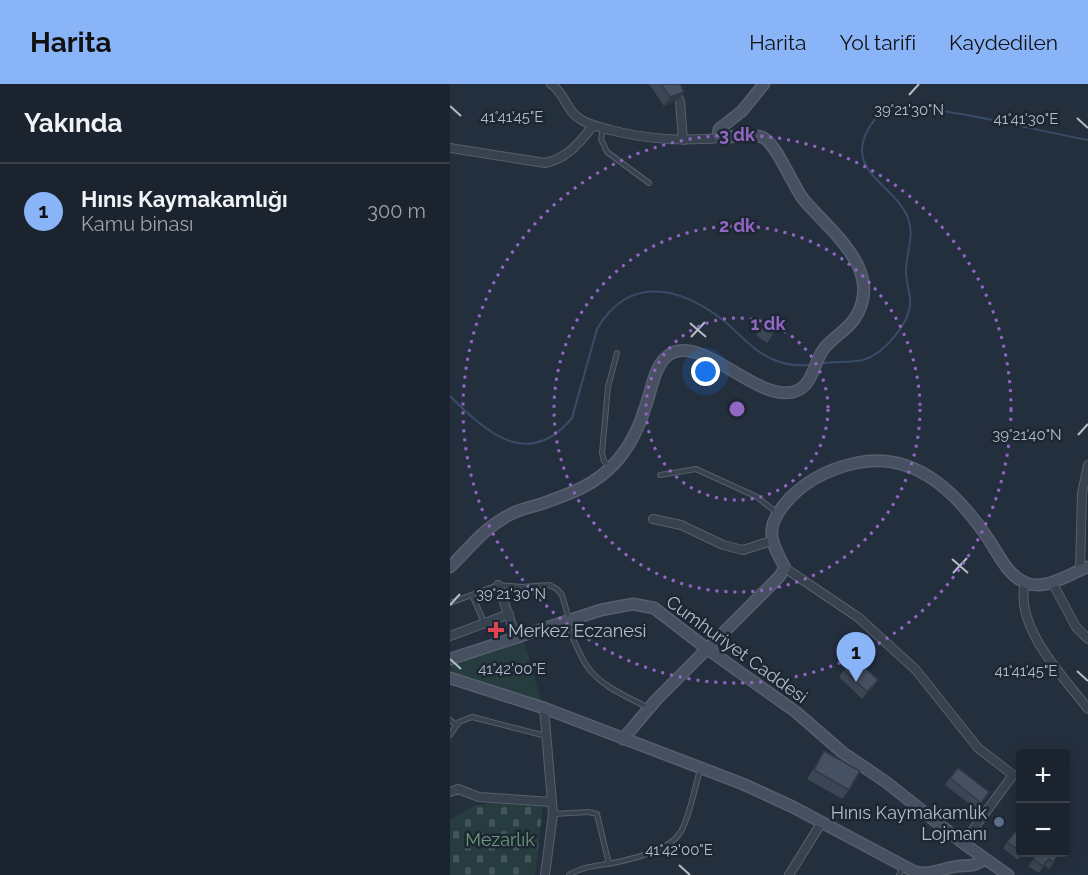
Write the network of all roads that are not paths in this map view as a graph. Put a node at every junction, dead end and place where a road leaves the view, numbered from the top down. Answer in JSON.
{"nodes":[{"id":1,"x":671,"y":84,"type":"edge"},
{"id":2,"x":764,"y":84,"type":"edge"},
{"id":3,"x":557,"y":86,"type":"edge"},
{"id":4,"x":593,"y":126,"type":"junction"},
{"id":5,"x":603,"y":128,"type":"junction"},
{"id":6,"x":721,"y":138,"type":"junction"},
{"id":7,"x":683,"y":140,"type":"junction"},
{"id":8,"x":450,"y":148,"type":"edge"},
{"id":9,"x":649,"y":183,"type":"dead end"},
{"id":10,"x":617,"y":353,"type":"dead end"},
{"id":11,"x":1088,"y":465,"type":"edge"},
{"id":12,"x":610,"y":468,"type":"junction"},
{"id":13,"x":660,"y":475,"type":"dead end"},
{"id":14,"x":777,"y":514,"type":"junction"},
{"id":15,"x":653,"y":519,"type":"dead end"},
{"id":16,"x":771,"y":541,"type":"junction"},
{"id":17,"x":450,"y":567,"type":"edge"},
{"id":18,"x":785,"y":568,"type":"junction"},
{"id":19,"x":1084,"y":569,"type":"edge"},
{"id":20,"x":1052,"y":582,"type":"junction"},
{"id":21,"x":1025,"y":583,"type":"junction"},
{"id":22,"x":498,"y":585,"type":"junction"},
{"id":23,"x":472,"y":595,"type":"junction"},
{"id":24,"x":450,"y":603,"type":"edge"},
{"id":25,"x":509,"y":614,"type":"junction"},
{"id":26,"x":567,"y":621,"type":"junction"},
{"id":27,"x":484,"y":623,"type":"junction"},
{"id":28,"x":450,"y":636,"type":"edge"},
{"id":29,"x":516,"y":637,"type":"junction"},
{"id":30,"x":1088,"y":639,"type":"edge"},
{"id":31,"x":706,"y":648,"type":"junction"},
{"id":32,"x":450,"y":659,"type":"edge"},
{"id":33,"x":450,"y":678,"type":"edge"},
{"id":34,"x":544,"y":708,"type":"junction"},
{"id":35,"x":650,"y":708,"type":"junction"},
{"id":36,"x":1088,"y":709,"type":"edge"},
{"id":37,"x":450,"y":720,"type":"edge"},
{"id":38,"x":456,"y":725,"type":"junction"},
{"id":39,"x":450,"y":735,"type":"edge"},
{"id":40,"x":546,"y":736,"type":"junction"},
{"id":41,"x":622,"y":739,"type":"junction"},
{"id":42,"x":700,"y":769,"type":"junction"},
{"id":43,"x":450,"y":792,"type":"edge"},
{"id":44,"x":552,"y":802,"type":"junction"},
{"id":45,"x":553,"y":814,"type":"junction"},
{"id":46,"x":822,"y":822,"type":"junction"},
{"id":47,"x":966,"y":845,"type":"junction"},
{"id":48,"x":984,"y":859,"type":"junction"},
{"id":49,"x":609,"y":864,"type":"junction"},
{"id":50,"x":953,"y":867,"type":"junction"},
{"id":51,"x":901,"y":871,"type":"edge"},
{"id":52,"x":545,"y":875,"type":"edge"},
{"id":53,"x":569,"y":875,"type":"edge"},
{"id":54,"x":789,"y":875,"type":"edge"},
{"id":55,"x":1008,"y":875,"type":"edge"}],
"edges":[{"from":1,"to":7,"type":"street"},
{"from":2,"to":6,"type":"street"},
{"from":3,"to":4,"type":"street"},
{"from":4,"to":5,"type":"street"},
{"from":4,"to":8,"type":"street"},
{"from":5,"to":7,"type":"street"},
{"from":5,"to":9,"type":"lane"},
{"from":6,"to":7,"type":"street"},
{"from":6,"to":12,"type":"street"},
{"from":10,"to":12,"type":"lane"},
{"from":11,"to":19,"type":"street"},
{"from":12,"to":17,"type":"street"},
{"from":13,"to":14,"type":"lane"},
{"from":14,"to":16,"type":"street"},
{"from":14,"to":21,"type":"street"},
{"from":15,"to":16,"type":"street"},
{"from":16,"to":18,"type":"street"},
{"from":18,"to":31,"type":"street"},
{"from":18,"to":47,"type":"street"},
{"from":19,"to":20,"type":"street"},
{"from":20,"to":21,"type":"street"},
{"from":20,"to":30,"type":"street"},
{"from":21,"to":36,"type":"street"},
{"from":22,"to":23,"type":"lane"},
{"from":22,"to":25,"type":"street"},
{"from":22,"to":26,"type":"lane"},
{"from":23,"to":24,"type":"lane"},
{"from":23,"to":27,"type":"lane"},
{"from":25,"to":27,"type":"street"},
{"from":25,"to":29,"type":"street"},
{"from":26,"to":29,"type":"street","name":"Cumhuriyet Caddesi"},
{"from":26,"to":31,"type":"street","name":"Cumhuriyet Caddesi"},
{"from":26,"to":35,"type":"lane"},
{"from":27,"to":28,"type":"street"},
{"from":29,"to":32,"type":"street","name":"Cumhuriyet Caddesi"},
{"from":31,"to":35,"type":"street"},
{"from":31,"to":47,"type":"street","name":"Cumhuriyet Caddesi"},
{"from":33,"to":34,"type":"street"},
{"from":34,"to":40,"type":"street"},
{"from":34,"to":41,"type":"street"},
{"from":35,"to":41,"type":"street"},
{"from":37,"to":38,"type":"lane"},
{"from":38,"to":39,"type":"lane"},
{"from":38,"to":40,"type":"lane"},
{"from":40,"to":44,"type":"street"},
{"from":41,"to":42,"type":"street"},
{"from":42,"to":46,"type":"street"},
{"from":42,"to":49,"type":"lane"},
{"from":43,"to":44,"type":"street"},
{"from":44,"to":45,"type":"street"},
{"from":45,"to":49,"type":"lane"},
{"from":45,"to":52,"type":"street"},
{"from":46,"to":51,"type":"street"},
{"from":46,"to":54,"type":"street"},
{"from":47,"to":48,"type":"street","name":"Cumhuriyet Caddesi"},
{"from":47,"to":50,"type":"street"},
{"from":48,"to":50,"type":"street"},
{"from":48,"to":55,"type":"street","name":"Cumhuriyet Caddesi"},
{"from":49,"to":53,"type":"lane"},
{"from":50,"to":51,"type":"street"}]}
